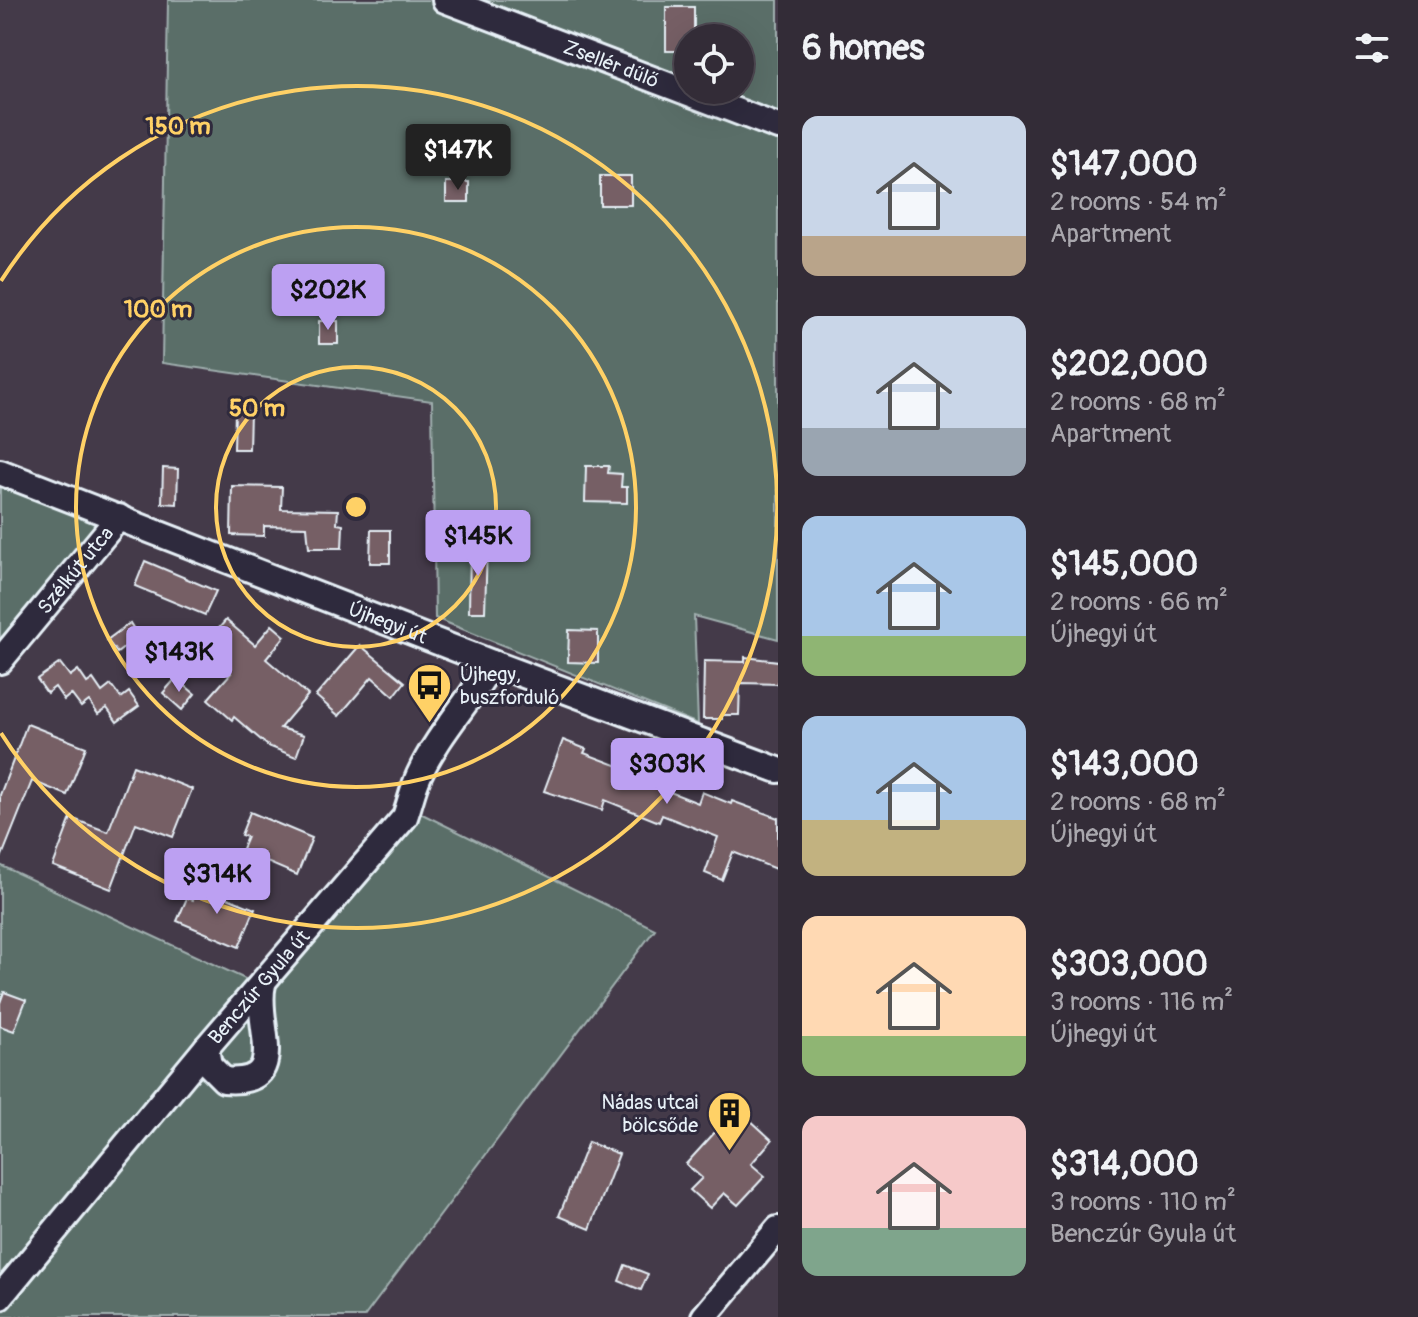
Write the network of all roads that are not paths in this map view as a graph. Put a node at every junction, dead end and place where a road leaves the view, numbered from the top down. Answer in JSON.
{"nodes":[{"id":1,"x":445,"y":0,"type":"edge"},
{"id":2,"x":778,"y":127,"type":"edge"},
{"id":3,"x":0,"y":472,"type":"edge"},
{"id":4,"x":119,"y":517,"type":"junction"},
{"id":5,"x":0,"y":661,"type":"edge"},
{"id":6,"x":492,"y":663,"type":"junction"},
{"id":7,"x":778,"y":770,"type":"edge"},
{"id":8,"x":263,"y":984,"type":"junction"},
{"id":9,"x":206,"y":1048,"type":"junction"},
{"id":10,"x":778,"y":1229,"type":"edge"},
{"id":11,"x":0,"y":1297,"type":"edge"},
{"id":12,"x":704,"y":1317,"type":"edge"}],
"edges":[{"from":1,"to":2,"type":"street","name":"Zsellér dűlő"},
{"from":3,"to":4,"type":"street","name":"Újhegyi út"},
{"from":4,"to":5,"type":"street","name":"Szélkút utca"},
{"from":4,"to":6,"type":"street","name":"Újhegyi út"},
{"from":6,"to":7,"type":"street","name":"Újhegyi út"},
{"from":6,"to":8,"type":"street","name":"Benczúr Gyula út"},
{"from":8,"to":9,"type":"street","name":"Benczúr Gyula út"},
{"from":8,"to":9,"type":"street"},
{"from":9,"to":11,"type":"street","name":"Benczúr Gyula út"},
{"from":10,"to":12,"type":"street"}]}
